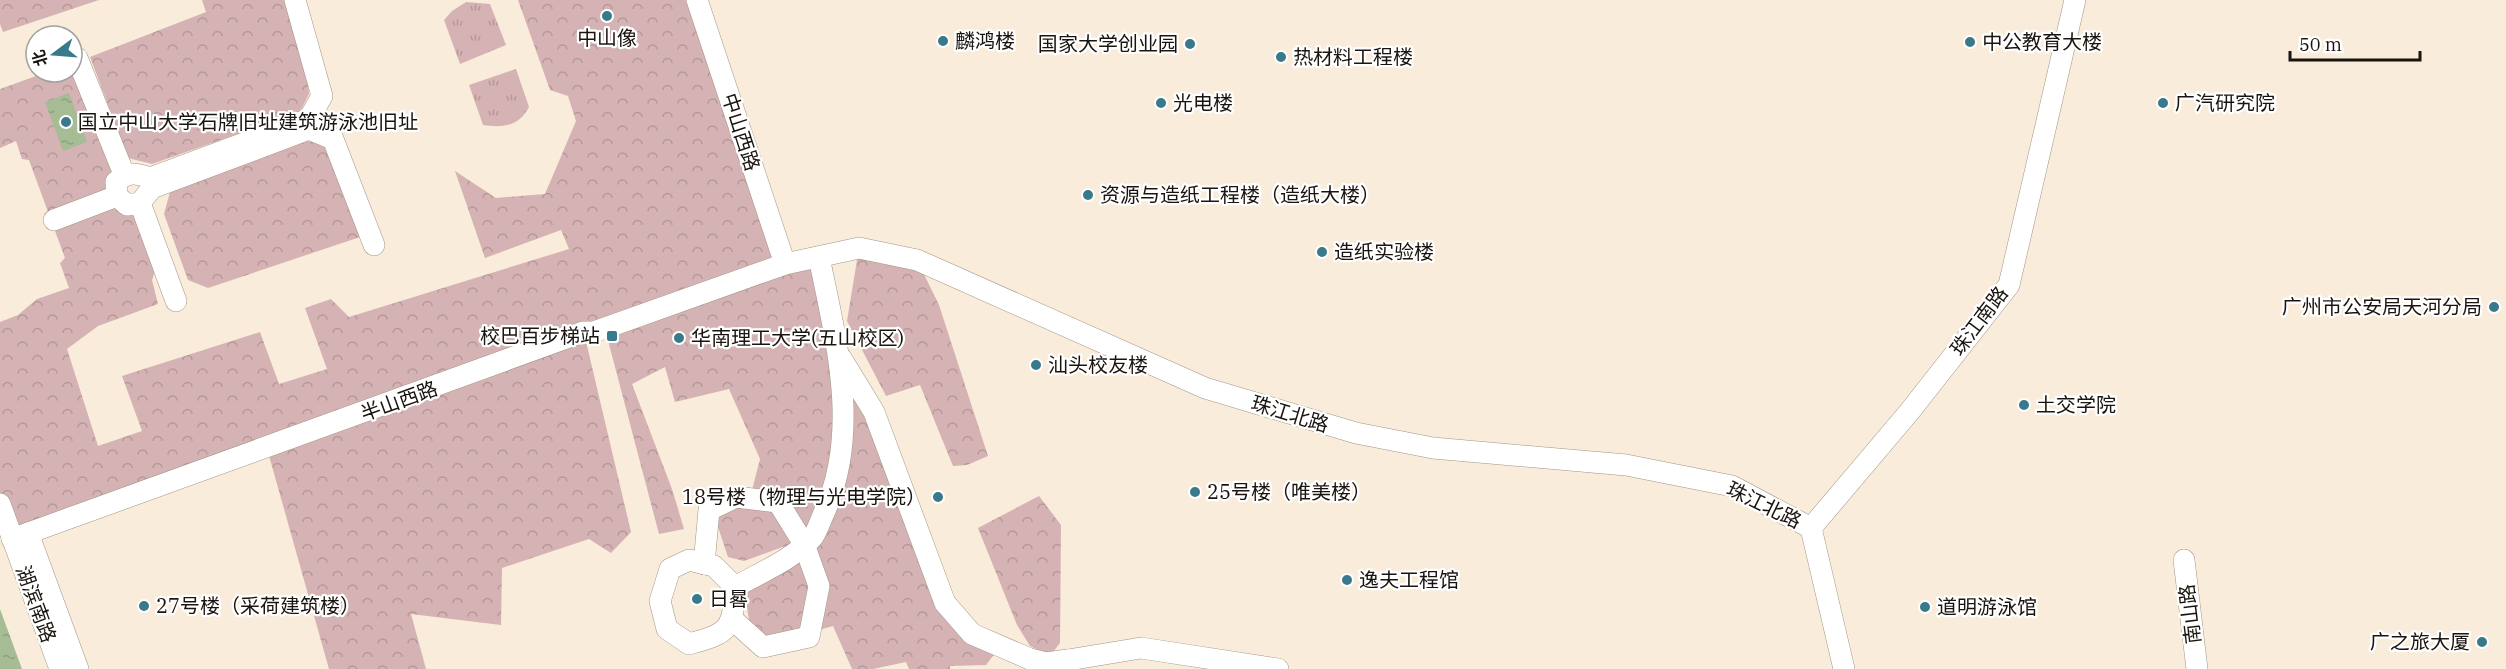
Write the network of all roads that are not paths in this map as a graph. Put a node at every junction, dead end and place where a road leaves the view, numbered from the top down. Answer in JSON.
{"nodes":[{"id":1,"x":295,"y":0,"type":"edge"},
{"id":2,"x":697,"y":0,"type":"edge"},
{"id":3,"x":2075,"y":0,"type":"edge"},
{"id":4,"x":84,"y":75,"type":"edge"},
{"id":5,"x":124,"y":174,"type":"junction"},
{"id":6,"x":117,"y":196,"type":"junction"},
{"id":7,"x":140,"y":203,"type":"junction"},
{"id":8,"x":54,"y":219,"type":"dead end"},
{"id":9,"x":374,"y":245,"type":"dead end"},
{"id":10,"x":819,"y":257,"type":"junction"},
{"id":11,"x":785,"y":264,"type":"junction"},
{"id":12,"x":176,"y":301,"type":"dead end"},
{"id":13,"x":839,"y":355,"type":"junction"},
{"id":14,"x":0,"y":504,"type":"edge"},
{"id":15,"x":1811,"y":528,"type":"junction"},
{"id":16,"x":20,"y":536,"type":"junction"},
{"id":17,"x":804,"y":544,"type":"junction"},
{"id":18,"x":2184,"y":560,"type":"dead end"},
{"id":19,"x":704,"y":564,"type":"junction"},
{"id":20,"x":735,"y":587,"type":"junction"},
{"id":21,"x":732,"y":619,"type":"junction"},
{"id":22,"x":1067,"y":664,"type":"edge"},
{"id":23,"x":60,"y":669,"type":"edge"},
{"id":24,"x":78,"y":669,"type":"edge"},
{"id":25,"x":1278,"y":669,"type":"edge"},
{"id":26,"x":1844,"y":669,"type":"edge"},
{"id":27,"x":2197,"y":669,"type":"edge"}],
"edges":[{"from":1,"to":5,"type":"street"},
{"from":2,"to":11,"type":"street","name":"中山西路"},
{"from":3,"to":15,"type":"street","name":"珠江南路"},
{"from":4,"to":5,"type":"street"},
{"from":5,"to":6,"type":"street"},
{"from":6,"to":7,"type":"street"},
{"from":6,"to":8,"type":"street"},
{"from":7,"to":9,"type":"street"},
{"from":7,"to":12,"type":"street"},
{"from":10,"to":11,"type":"street","name":"珠江北路"},
{"from":10,"to":13,"type":"street"},
{"from":10,"to":15,"type":"street","name":"珠江北路"},
{"from":11,"to":16,"type":"street","name":"半山西路"},
{"from":13,"to":17,"type":"street"},
{"from":13,"to":22,"type":"street"},
{"from":14,"to":16,"type":"street","name":"湖滨南路"},
{"from":15,"to":26,"type":"street"},
{"from":16,"to":23,"type":"street","name":"湖滨南路"},
{"from":16,"to":24,"type":"street"},
{"from":17,"to":19,"type":"street"},
{"from":17,"to":20,"type":"street"},
{"from":17,"to":21,"type":"street"},
{"from":18,"to":27,"type":"street","name":"南山路"},
{"from":19,"to":20,"type":"street"},
{"from":19,"to":21,"type":"street"},
{"from":20,"to":21,"type":"street"},
{"from":22,"to":25,"type":"street"}]}
